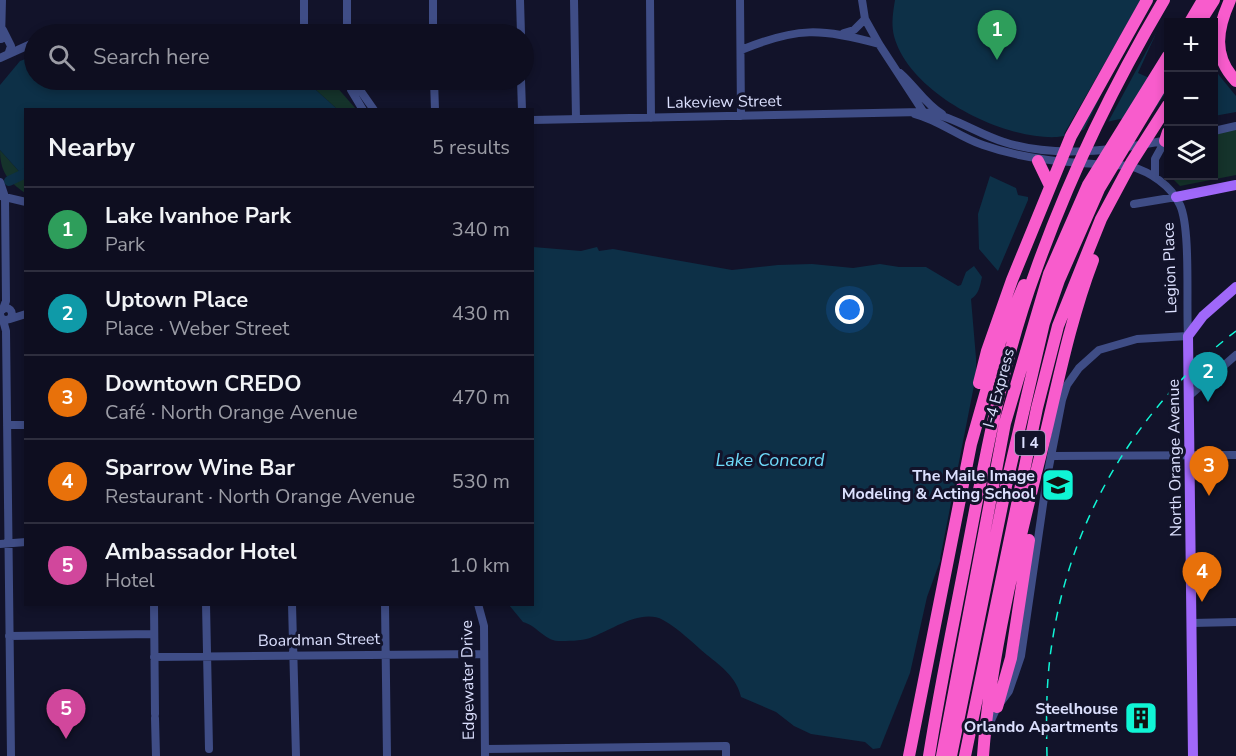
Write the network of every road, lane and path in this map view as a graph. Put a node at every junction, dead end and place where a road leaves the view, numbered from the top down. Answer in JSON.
{"nodes":[{"id":1,"x":2,"y":0,"type":"edge"},
{"id":2,"x":304,"y":0,"type":"edge"},
{"id":3,"x":347,"y":0,"type":"edge"},
{"id":4,"x":433,"y":0,"type":"edge"},
{"id":5,"x":520,"y":0,"type":"edge"},
{"id":6,"x":574,"y":0,"type":"edge"},
{"id":7,"x":650,"y":0,"type":"edge"},
{"id":8,"x":740,"y":0,"type":"edge"},
{"id":9,"x":862,"y":0,"type":"edge"},
{"id":10,"x":1147,"y":0,"type":"edge"},
{"id":11,"x":1164,"y":0,"type":"edge"},
{"id":12,"x":1204,"y":0,"type":"edge"},
{"id":13,"x":1214,"y":0,"type":"edge"},
{"id":14,"x":1230,"y":0,"type":"edge"},
{"id":15,"x":1236,"y":6,"type":"edge"},
{"id":16,"x":1193,"y":18,"type":"edge"},
{"id":17,"x":1200,"y":18,"type":"edge"},
{"id":18,"x":1202,"y":18,"type":"edge"},
{"id":19,"x":866,"y":20,"type":"junction"},
{"id":20,"x":304,"y":24,"type":"edge"},
{"id":21,"x":347,"y":24,"type":"edge"},
{"id":22,"x":434,"y":24,"type":"edge"},
{"id":23,"x":521,"y":24,"type":"edge"},
{"id":24,"x":2,"y":27,"type":"edge"},
{"id":25,"x":1218,"y":32,"type":"edge"},
{"id":26,"x":842,"y":34,"type":"junction"},
{"id":27,"x":879,"y":44,"type":"junction"},
{"id":28,"x":24,"y":45,"type":"edge"},
{"id":29,"x":4,"y":48,"type":"edge"},
{"id":30,"x":741,"y":50,"type":"junction"},
{"id":31,"x":1164,"y":63,"type":"edge"},
{"id":32,"x":895,"y":69,"type":"junction"},
{"id":33,"x":1164,"y":81,"type":"edge"},
{"id":34,"x":1236,"y":81,"type":"edge"},
{"id":35,"x":351,"y":90,"type":"edge"},
{"id":36,"x":359,"y":90,"type":"edge"},
{"id":37,"x":434,"y":90,"type":"edge"},
{"id":38,"x":521,"y":90,"type":"edge"},
{"id":39,"x":363,"y":95,"type":"junction"},
{"id":40,"x":362,"y":108,"type":"edge"},
{"id":41,"x":373,"y":108,"type":"edge"},
{"id":42,"x":378,"y":108,"type":"edge"},
{"id":43,"x":435,"y":108,"type":"edge"},
{"id":44,"x":522,"y":108,"type":"edge"},
{"id":45,"x":1164,"y":111,"type":"edge"},
{"id":46,"x":922,"y":115,"type":"junction"},
{"id":47,"x":741,"y":116,"type":"junction"},
{"id":48,"x":651,"y":118,"type":"junction"},
{"id":49,"x":576,"y":119,"type":"junction"},
{"id":50,"x":534,"y":120,"type":"edge"},
{"id":51,"x":951,"y":120,"type":"junction"},
{"id":52,"x":1236,"y":126,"type":"edge"},
{"id":53,"x":1218,"y":129,"type":"edge"},
{"id":54,"x":1164,"y":138,"type":"edge"},
{"id":55,"x":1164,"y":142,"type":"edge"},
{"id":56,"x":1062,"y":157,"type":"junction"},
{"id":57,"x":1038,"y":160,"type":"junction"},
{"id":58,"x":1082,"y":164,"type":"joint"},
{"id":59,"x":1125,"y":178,"type":"junction"},
{"id":60,"x":1158,"y":179,"type":"junction"},
{"id":61,"x":0,"y":182,"type":"edge"},
{"id":62,"x":1236,"y":185,"type":"edge"},
{"id":63,"x":1050,"y":186,"type":"junction"},
{"id":64,"x":1094,"y":187,"type":"junction"},
{"id":65,"x":3,"y":196,"type":"edge"},
{"id":66,"x":1176,"y":197,"type":"junction"},
{"id":67,"x":24,"y":201,"type":"edge"},
{"id":68,"x":1155,"y":201,"type":"junction"},
{"id":69,"x":1134,"y":204,"type":"dead end"},
{"id":70,"x":1036,"y":270,"type":"junction"},
{"id":71,"x":1236,"y":287,"type":"edge"},
{"id":72,"x":5,"y":313,"type":"edge"},
{"id":73,"x":23,"y":314,"type":"edge"},
{"id":74,"x":1188,"y":336,"type":"junction"},
{"id":75,"x":1236,"y":355,"type":"edge"},
{"id":76,"x":1190,"y":396,"type":"junction"},
{"id":77,"x":7,"y":424,"type":"junction"},
{"id":78,"x":24,"y":425,"type":"edge"},
{"id":79,"x":971,"y":444,"type":"junction"},
{"id":80,"x":1046,"y":454,"type":"junction"},
{"id":81,"x":1190,"y":454,"type":"junction"},
{"id":82,"x":1236,"y":455,"type":"edge"},
{"id":83,"x":24,"y":542,"type":"edge"},
{"id":84,"x":4,"y":544,"type":"edge"},
{"id":85,"x":154,"y":606,"type":"edge"},
{"id":86,"x":206,"y":606,"type":"edge"},
{"id":87,"x":292,"y":606,"type":"edge"},
{"id":88,"x":385,"y":606,"type":"edge"},
{"id":89,"x":479,"y":606,"type":"edge"},
{"id":90,"x":1236,"y":622,"type":"edge"},
{"id":91,"x":1192,"y":623,"type":"junction"},
{"id":92,"x":154,"y":634,"type":"junction"},
{"id":93,"x":9,"y":636,"type":"junction"},
{"id":94,"x":385,"y":654,"type":"junction"},
{"id":95,"x":484,"y":654,"type":"junction"},
{"id":96,"x":207,"y":656,"type":"junction"},
{"id":97,"x":294,"y":656,"type":"junction"},
{"id":98,"x":154,"y":657,"type":"junction"},
{"id":99,"x":993,"y":706,"type":"junction"},
{"id":100,"x":954,"y":716,"type":"junction"},
{"id":101,"x":485,"y":752,"type":"edge"},
{"id":102,"x":209,"y":753,"type":"edge"},
{"id":103,"x":11,"y":756,"type":"edge"},
{"id":104,"x":156,"y":756,"type":"edge"},
{"id":105,"x":296,"y":756,"type":"edge"},
{"id":106,"x":387,"y":756,"type":"edge"},
{"id":107,"x":726,"y":756,"type":"edge"},
{"id":108,"x":911,"y":756,"type":"edge"},
{"id":109,"x":929,"y":756,"type":"edge"},
{"id":110,"x":942,"y":756,"type":"edge"},
{"id":111,"x":951,"y":756,"type":"edge"},
{"id":112,"x":965,"y":756,"type":"edge"},
{"id":113,"x":982,"y":756,"type":"edge"},
{"id":114,"x":1193,"y":756,"type":"edge"}],
"edges":[{"from":1,"to":24,"type":"street"},
{"from":2,"to":20,"type":"street"},
{"from":3,"to":21,"type":"street"},
{"from":4,"to":22,"type":"street"},
{"from":5,"to":23,"type":"street"},
{"from":6,"to":49,"type":"street"},
{"from":7,"to":48,"type":"street"},
{"from":8,"to":30,"type":"street"},
{"from":9,"to":19,"type":"street"},
{"from":10,"to":56,"type":"highway"},
{"from":11,"to":70,"type":"highway","number":"I 4"},
{"from":12,"to":16,"type":"highway"},
{"from":12,"to":17,"type":"highway"},
{"from":13,"to":18,"type":"highway"},
{"from":14,"to":34,"type":"highway"},
{"from":15,"to":25,"type":"highway"},
{"from":19,"to":26,"type":"street"},
{"from":19,"to":27,"type":"street"},
{"from":24,"to":29,"type":"street"},
{"from":26,"to":27,"type":"street"},
{"from":26,"to":30,"type":"street"},
{"from":27,"to":32,"type":"street"},
{"from":28,"to":29,"type":"street"},
{"from":30,"to":47,"type":"street"},
{"from":31,"to":64,"type":"highway","name":"I-4 Express"},
{"from":32,"to":46,"type":"street"},
{"from":32,"to":51,"type":"street"},
{"from":33,"to":64,"type":"highway","name":"I-4 Express"},
{"from":35,"to":40,"type":"street"},
{"from":36,"to":39,"type":"street"},
{"from":37,"to":43,"type":"street"},
{"from":38,"to":44,"type":"street"},
{"from":39,"to":41,"type":"street"},
{"from":39,"to":42,"type":"street"},
{"from":45,"to":59,"type":"highway"},
{"from":46,"to":47,"type":"street","name":"Lakeview Street"},
{"from":46,"to":51,"type":"street","name":"Lakeview Street"},
{"from":46,"to":57,"type":"street","name":"Lakeview Street"},
{"from":47,"to":48,"type":"street","name":"Lakeview Street"},
{"from":48,"to":49,"type":"street","name":"Lakeview Street"},
{"from":49,"to":50,"type":"street","name":"Lakeview Street"},
{"from":51,"to":56,"type":"street","name":"Lakeview Street"},
{"from":52,"to":53,"type":"street"},
{"from":54,"to":56,"type":"street","name":"Lakeview Street"},
{"from":55,"to":60,"type":"street"},
{"from":56,"to":57,"type":"street","name":"Lakeview Street"},
{"from":56,"to":58,"type":"street","name":"Lakeview Street"},
{"from":56,"to":63,"type":"highway"},
{"from":57,"to":63,"type":"highway"},
{"from":58,"to":60,"type":"street","name":"Legion Place"},
{"from":59,"to":80,"type":"highway"},
{"from":59,"to":112,"type":"highway","number":"I 4"},
{"from":60,"to":66,"type":"street","name":"Legion Place"},
{"from":60,"to":68,"type":"street"},
{"from":61,"to":65,"type":"street"},
{"from":62,"to":66,"type":"main road"},
{"from":63,"to":79,"type":"highway"},
{"from":64,"to":100,"type":"highway","name":"I-4 Express"},
{"from":65,"to":67,"type":"street"},
{"from":65,"to":72,"type":"street"},
{"from":66,"to":68,"type":"street"},
{"from":66,"to":74,"type":"street","name":"Legion Place"},
{"from":68,"to":69,"type":"street"},
{"from":70,"to":79,"type":"highway"},
{"from":70,"to":109,"type":"highway","number":"I 4"},
{"from":71,"to":74,"type":"main road"},
{"from":72,"to":73,"type":"street"},
{"from":72,"to":77,"type":"street"},
{"from":74,"to":76,"type":"main road","name":"North Orange Avenue"},
{"from":74,"to":80,"type":"street"},
{"from":75,"to":76,"type":"street"},
{"from":76,"to":81,"type":"main road","name":"North Orange Avenue"},
{"from":77,"to":78,"type":"street"},
{"from":77,"to":84,"type":"street"},
{"from":79,"to":108,"type":"highway"},
{"from":80,"to":81,"type":"street"},
{"from":80,"to":99,"type":"highway"},
{"from":80,"to":99,"type":"street"},
{"from":81,"to":82,"type":"street"},
{"from":81,"to":91,"type":"main road","name":"North Orange Avenue"},
{"from":83,"to":84,"type":"street"},
{"from":84,"to":93,"type":"street"},
{"from":85,"to":92,"type":"street"},
{"from":86,"to":96,"type":"street"},
{"from":87,"to":97,"type":"street"},
{"from":88,"to":94,"type":"street"},
{"from":89,"to":95,"type":"street","name":"Edgewater Drive"},
{"from":90,"to":91,"type":"street"},
{"from":91,"to":114,"type":"main road","name":"North Orange Avenue"},
{"from":92,"to":93,"type":"street"},
{"from":92,"to":98,"type":"street"},
{"from":93,"to":103,"type":"street"},
{"from":94,"to":95,"type":"street","name":"Boardman Street"},
{"from":94,"to":97,"type":"street","name":"Boardman Street"},
{"from":94,"to":106,"type":"street"},
{"from":95,"to":101,"type":"street","name":"Edgewater Drive"},
{"from":96,"to":97,"type":"street","name":"Boardman Street"},
{"from":96,"to":98,"type":"street","name":"Boardman Street"},
{"from":96,"to":102,"type":"street"},
{"from":97,"to":105,"type":"street"},
{"from":98,"to":104,"type":"street"},
{"from":99,"to":113,"type":"highway"},
{"from":100,"to":110,"type":"highway","name":"I-4 Express"},
{"from":100,"to":111,"type":"highway","name":"I-4 Express"},
{"from":101,"to":107,"type":"street"}]}
